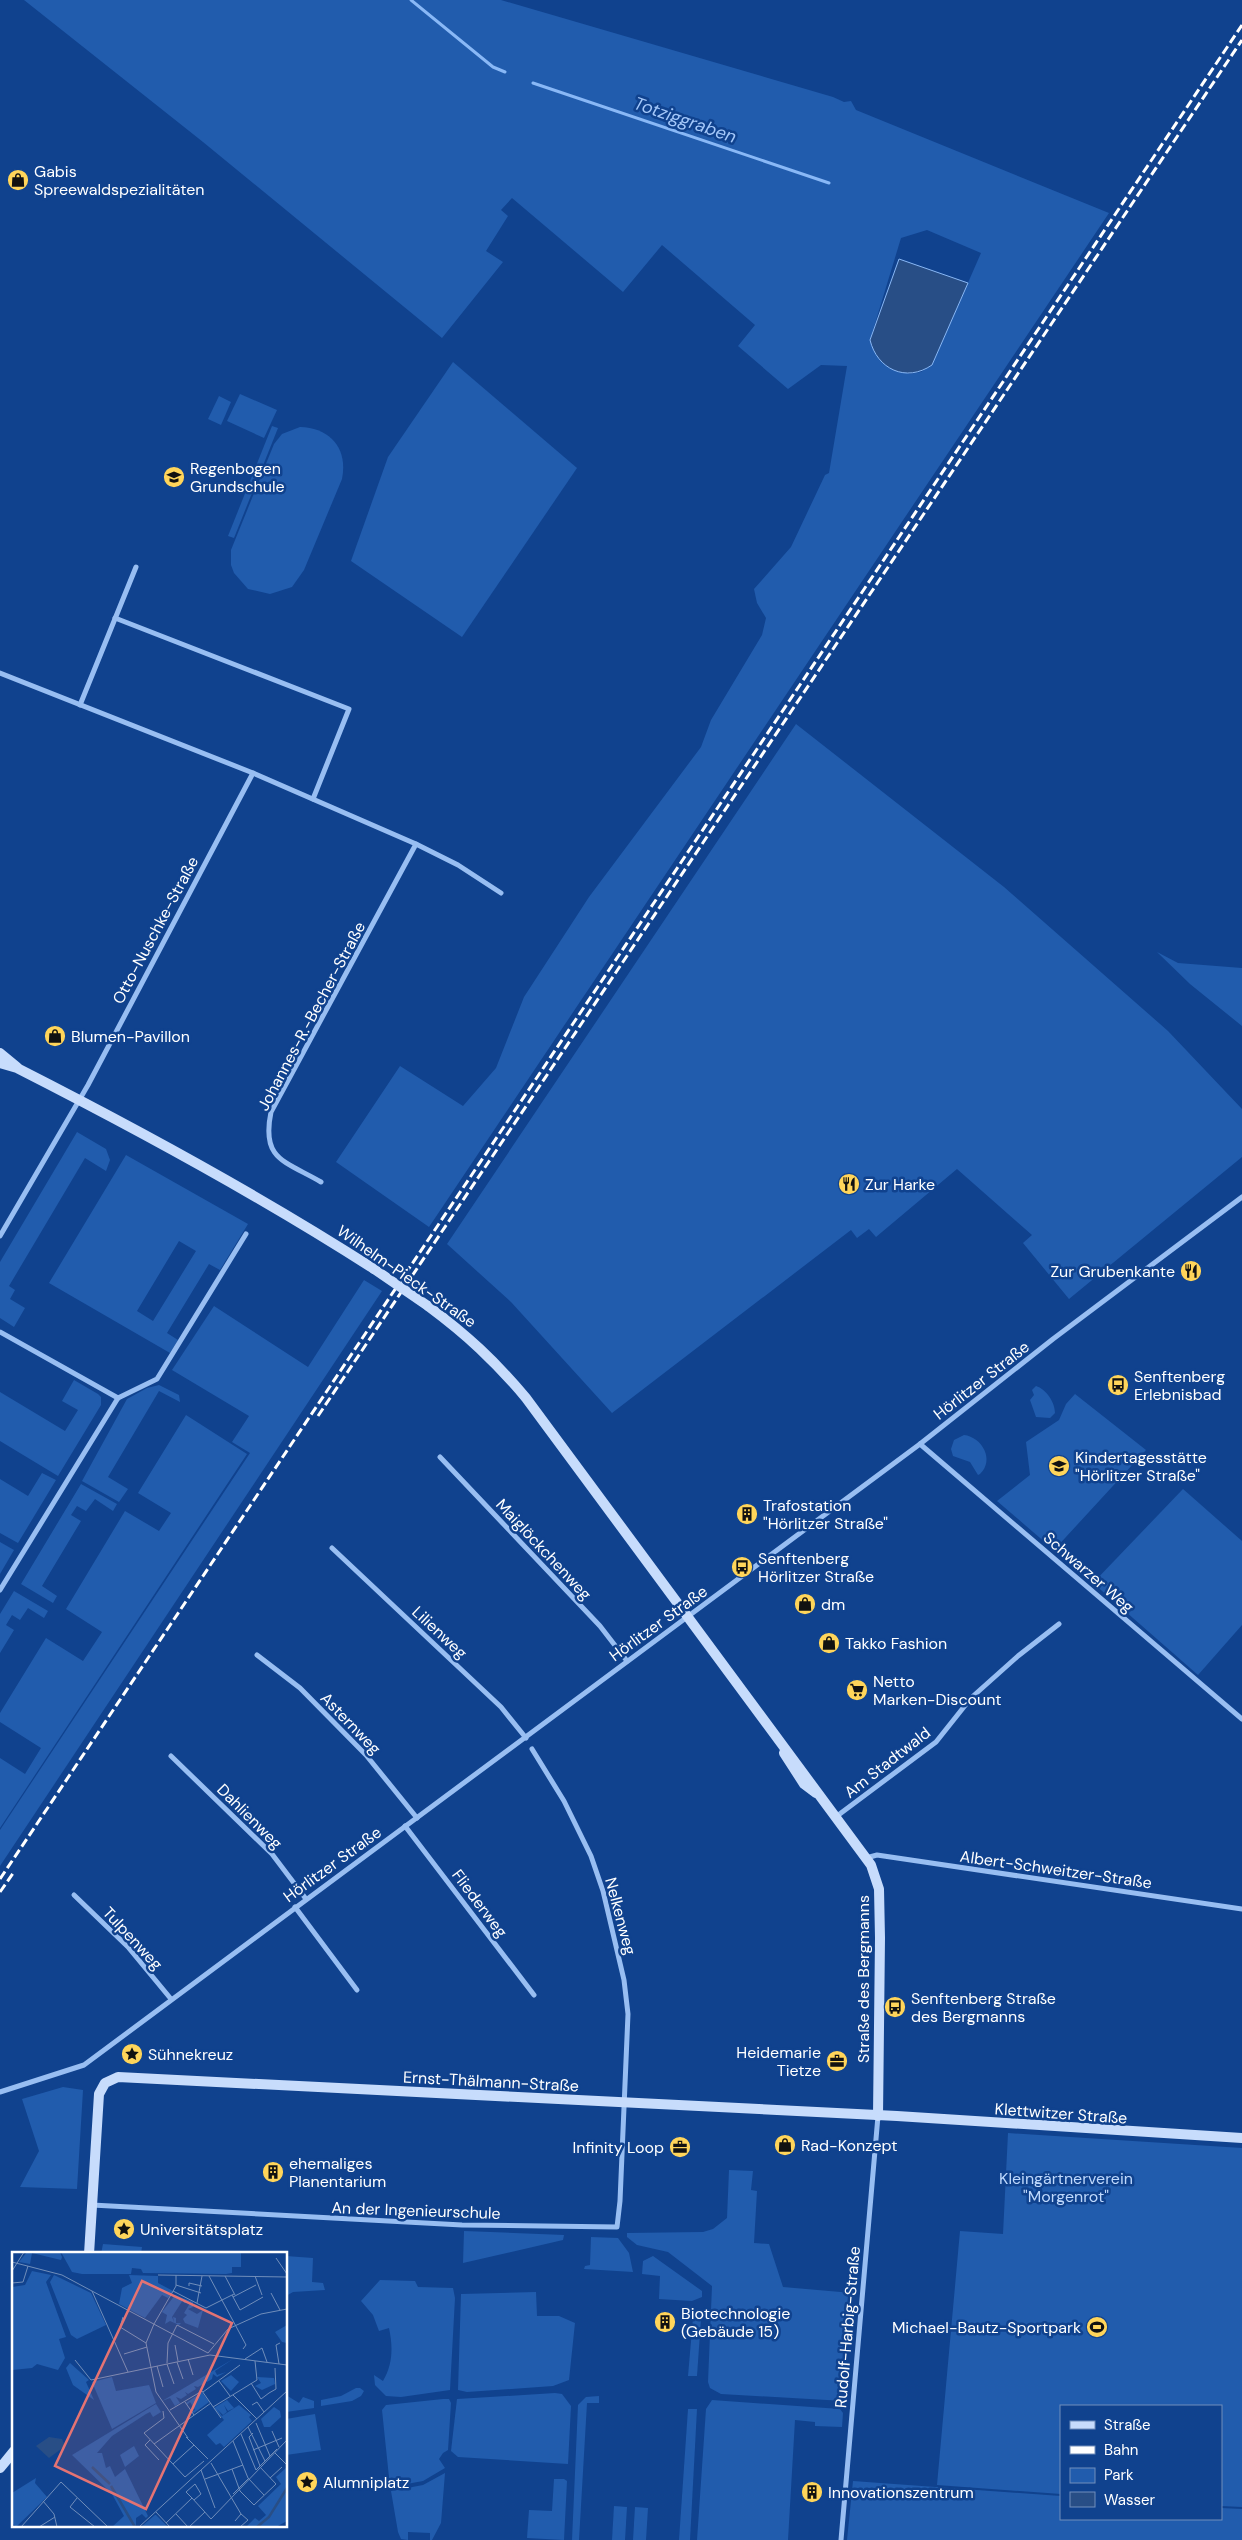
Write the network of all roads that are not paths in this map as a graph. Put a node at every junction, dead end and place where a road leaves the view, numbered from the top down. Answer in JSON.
{"nodes":[{"id":1,"x":136,"y":567,"type":"dead end"},
{"id":2,"x":115,"y":618,"type":"junction"},
{"id":3,"x":0,"y":673,"type":"edge"},
{"id":4,"x":80,"y":705,"type":"junction"},
{"id":5,"x":253,"y":773,"type":"junction"},
{"id":6,"x":313,"y":799,"type":"junction"},
{"id":7,"x":416,"y":844,"type":"junction"},
{"id":8,"x":501,"y":893,"type":"dead end"},
{"id":9,"x":0,"y":1053,"type":"edge"},
{"id":10,"x":0,"y":1064,"type":"edge"},
{"id":11,"x":17,"y":1068,"type":"junction"},
{"id":12,"x":80,"y":1100,"type":"junction"},
{"id":13,"x":321,"y":1182,"type":"dead end"},
{"id":14,"x":1242,"y":1197,"type":"edge"},
{"id":15,"x":246,"y":1234,"type":"dead end"},
{"id":16,"x":0,"y":1236,"type":"edge"},
{"id":17,"x":0,"y":1332,"type":"edge"},
{"id":18,"x":118,"y":1398,"type":"junction"},
{"id":19,"x":920,"y":1444,"type":"junction"},
{"id":20,"x":440,"y":1457,"type":"dead end"},
{"id":21,"x":332,"y":1548,"type":"dead end"},
{"id":22,"x":0,"y":1590,"type":"edge"},
{"id":23,"x":689,"y":1616,"type":"junction"},
{"id":24,"x":1060,"y":1624,"type":"dead end"},
{"id":25,"x":257,"y":1655,"type":"dead end"},
{"id":26,"x":627,"y":1661,"type":"junction"},
{"id":27,"x":1242,"y":1720,"type":"edge"},
{"id":28,"x":526,"y":1738,"type":"junction"},
{"id":29,"x":532,"y":1749,"type":"dead end"},
{"id":30,"x":171,"y":1756,"type":"dead end"},
{"id":31,"x":837,"y":1816,"type":"junction"},
{"id":32,"x":416,"y":1818,"type":"junction"},
{"id":33,"x":406,"y":1826,"type":"junction"},
{"id":34,"x":866,"y":1858,"type":"junction"},
{"id":35,"x":74,"y":1896,"type":"dead end"},
{"id":36,"x":306,"y":1899,"type":"junction"},
{"id":37,"x":295,"y":1907,"type":"junction"},
{"id":38,"x":1242,"y":1909,"type":"edge"},
{"id":39,"x":357,"y":1990,"type":"dead end"},
{"id":40,"x":534,"y":1995,"type":"dead end"},
{"id":41,"x":171,"y":1999,"type":"junction"},
{"id":42,"x":0,"y":2092,"type":"edge"},
{"id":43,"x":624,"y":2104,"type":"junction"},
{"id":44,"x":878,"y":2116,"type":"junction"},
{"id":45,"x":1242,"y":2138,"type":"edge"},
{"id":46,"x":92,"y":2205,"type":"junction"},
{"id":47,"x":89,"y":2252,"type":"edge"},
{"id":48,"x":12,"y":2453,"type":"edge"},
{"id":49,"x":0,"y":2468,"type":"edge"},
{"id":50,"x":841,"y":2540,"type":"edge"}],
"edges":[{"from":1,"to":2,"type":"street"},
{"from":2,"to":4,"type":"street"},
{"from":2,"to":6,"type":"street"},
{"from":3,"to":4,"type":"street"},
{"from":4,"to":5,"type":"street"},
{"from":5,"to":6,"type":"street"},
{"from":5,"to":12,"type":"street","name":"Otto-Nuschke-Straße"},
{"from":6,"to":7,"type":"street"},
{"from":7,"to":8,"type":"street"},
{"from":7,"to":13,"type":"street","name":"Johannes-R.-Becher-Straße"},
{"from":9,"to":11,"type":"main road","name":"Wilhelm-Pieck-Straße"},
{"from":10,"to":11,"type":"main road","name":"Wilhelm-Pieck-Straße"},
{"from":11,"to":12,"type":"main road","name":"Wilhelm-Pieck-Straße"},
{"from":12,"to":16,"type":"street","name":"Otto-Nuschke-Straße"},
{"from":12,"to":23,"type":"main road","name":"Wilhelm-Pieck-Straße","bridge":true},
{"from":14,"to":19,"type":"street","name":"Hörlitzer Straße"},
{"from":15,"to":18,"type":"street"},
{"from":17,"to":18,"type":"street"},
{"from":18,"to":22,"type":"street"},
{"from":19,"to":23,"type":"street","name":"Hörlitzer Straße"},
{"from":19,"to":27,"type":"street","name":"Schwarzer Weg"},
{"from":20,"to":26,"type":"street","name":"Maiglöckchenweg"},
{"from":21,"to":28,"type":"street","name":"Lilienweg"},
{"from":23,"to":26,"type":"street","name":"Hörlitzer Straße"},
{"from":23,"to":31,"type":"main road","name":"Straße des Bergmanns"},
{"from":24,"to":31,"type":"street","name":"Am Stadtwald"},
{"from":25,"to":32,"type":"street","name":"Asternweg"},
{"from":26,"to":28,"type":"street","name":"Hörlitzer Straße"},
{"from":28,"to":32,"type":"street","name":"Hörlitzer Straße"},
{"from":29,"to":43,"type":"street","name":"Nelkenweg"},
{"from":30,"to":36,"type":"street","name":"Dahlienweg"},
{"from":31,"to":34,"type":"main road","name":"Straße des Bergmanns"},
{"from":32,"to":33,"type":"street","name":"Hörlitzer Straße"},
{"from":33,"to":36,"type":"street","name":"Hörlitzer Straße"},
{"from":33,"to":40,"type":"street","name":"Fliederweg"},
{"from":34,"to":38,"type":"street","name":"Albert-Schweitzer-Straße"},
{"from":34,"to":44,"type":"main road","name":"Straße des Bergmanns"},
{"from":35,"to":41,"type":"street","name":"Tulpenweg"},
{"from":36,"to":37,"type":"street","name":"Hörlitzer Straße"},
{"from":37,"to":39,"type":"street"},
{"from":37,"to":41,"type":"street","name":"Hörlitzer Straße"},
{"from":41,"to":42,"type":"street","name":"Hörlitzer Straße"},
{"from":43,"to":44,"type":"main road","name":"Ernst-Thälmann-Straße"},
{"from":43,"to":46,"type":"main road","name":"Ernst-Thälmann-Straße"},
{"from":43,"to":46,"type":"street","name":"An der Ingenieurschule"},
{"from":44,"to":45,"type":"main road","name":"Klettwitzer Straße"},
{"from":44,"to":50,"type":"street","name":"Rudolf-Harbig-Straße"},
{"from":46,"to":47,"type":"main road"},
{"from":48,"to":49,"type":"main road"}]}
